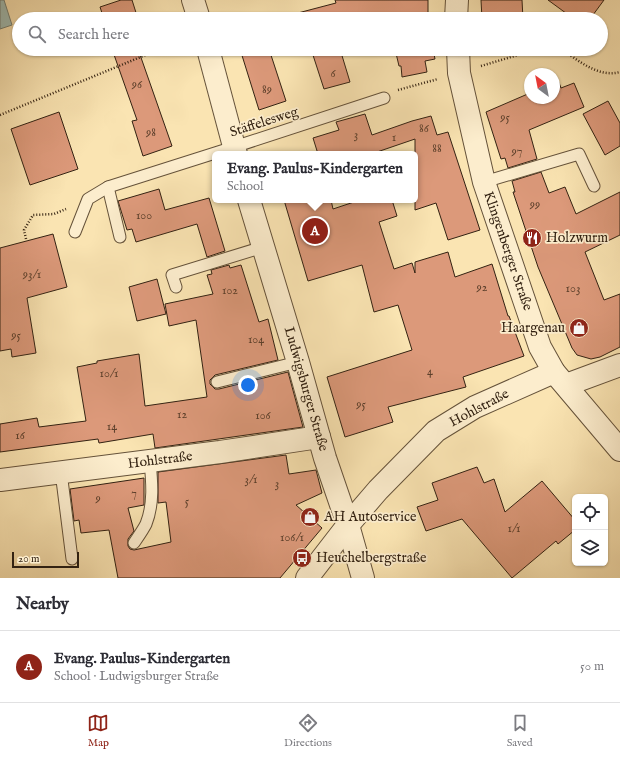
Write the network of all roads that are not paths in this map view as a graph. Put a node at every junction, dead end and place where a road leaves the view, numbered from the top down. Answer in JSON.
{"nodes":[{"id":1,"x":193,"y":0,"type":"edge"},
{"id":2,"x":457,"y":0,"type":"edge"},
{"id":3,"x":197,"y":12,"type":"edge"},
{"id":4,"x":456,"y":12,"type":"edge"},
{"id":5,"x":210,"y":56,"type":"edge"},
{"id":6,"x":459,"y":56,"type":"edge"},
{"id":7,"x":384,"y":98,"type":"road end"},
{"id":8,"x":235,"y":151,"type":"edge"},
{"id":9,"x":212,"y":157,"type":"edge"},
{"id":10,"x":484,"y":182,"type":"junction"},
{"id":11,"x":108,"y":186,"type":"junction"},
{"id":12,"x":594,"y":186,"type":"dead end"},
{"id":13,"x":250,"y":203,"type":"edge"},
{"id":14,"x":75,"y":232,"type":"dead end"},
{"id":15,"x":120,"y":237,"type":"dead end"},
{"id":16,"x":263,"y":247,"type":"junction"},
{"id":17,"x":176,"y":287,"type":"dead end"},
{"id":18,"x":298,"y":362,"type":"junction"},
{"id":19,"x":620,"y":365,"type":"edge"},
{"id":20,"x":560,"y":378,"type":"junction"},
{"id":21,"x":216,"y":382,"type":"dead end"},
{"id":22,"x":319,"y":437,"type":"junction"},
{"id":23,"x":620,"y":450,"type":"edge"},
{"id":24,"x":150,"y":461,"type":"junction"},
{"id":25,"x":61,"y":472,"type":"junction"},
{"id":26,"x":0,"y":480,"type":"edge"},
{"id":27,"x":348,"y":525,"type":"junction"},
{"id":28,"x":134,"y":543,"type":"dead end"},
{"id":29,"x":72,"y":559,"type":"dead end"},
{"id":30,"x":307,"y":578,"type":"edge"},
{"id":31,"x":363,"y":578,"type":"edge"}],
"edges":[{"from":1,"to":3,"type":"street"},
{"from":2,"to":4,"type":"street"},
{"from":5,"to":8,"type":"street"},
{"from":6,"to":10,"type":"street","name":"Klingenberger Straße"},
{"from":7,"to":8,"type":"lane","name":"Stäffelesweg"},
{"from":9,"to":11,"type":"lane","name":"Stäffelesweg"},
{"from":10,"to":12,"type":"lane"},
{"from":10,"to":20,"type":"street","name":"Klingenberger Straße"},
{"from":11,"to":14,"type":"lane","name":"Stäffelesweg"},
{"from":11,"to":15,"type":"lane"},
{"from":13,"to":16,"type":"street","name":"Ludwigsburger Straße"},
{"from":16,"to":17,"type":"lane"},
{"from":16,"to":18,"type":"street","name":"Ludwigsburger Straße"},
{"from":18,"to":21,"type":"lane"},
{"from":18,"to":22,"type":"street","name":"Ludwigsburger Straße"},
{"from":19,"to":20,"type":"street","name":"Hohlstraße"},
{"from":20,"to":23,"type":"street","name":"Klingenberger Straße"},
{"from":20,"to":27,"type":"street","name":"Hohlstraße"},
{"from":22,"to":24,"type":"street","name":"Hohlstraße"},
{"from":22,"to":27,"type":"street","name":"Ludwigsburger Straße"},
{"from":24,"to":25,"type":"street","name":"Hohlstraße"},
{"from":24,"to":28,"type":"lane"},
{"from":25,"to":26,"type":"street","name":"Hohlstraße"},
{"from":25,"to":29,"type":"lane"},
{"from":27,"to":30,"type":"street"},
{"from":27,"to":31,"type":"street","name":"Ludwigsburger Straße"}]}
